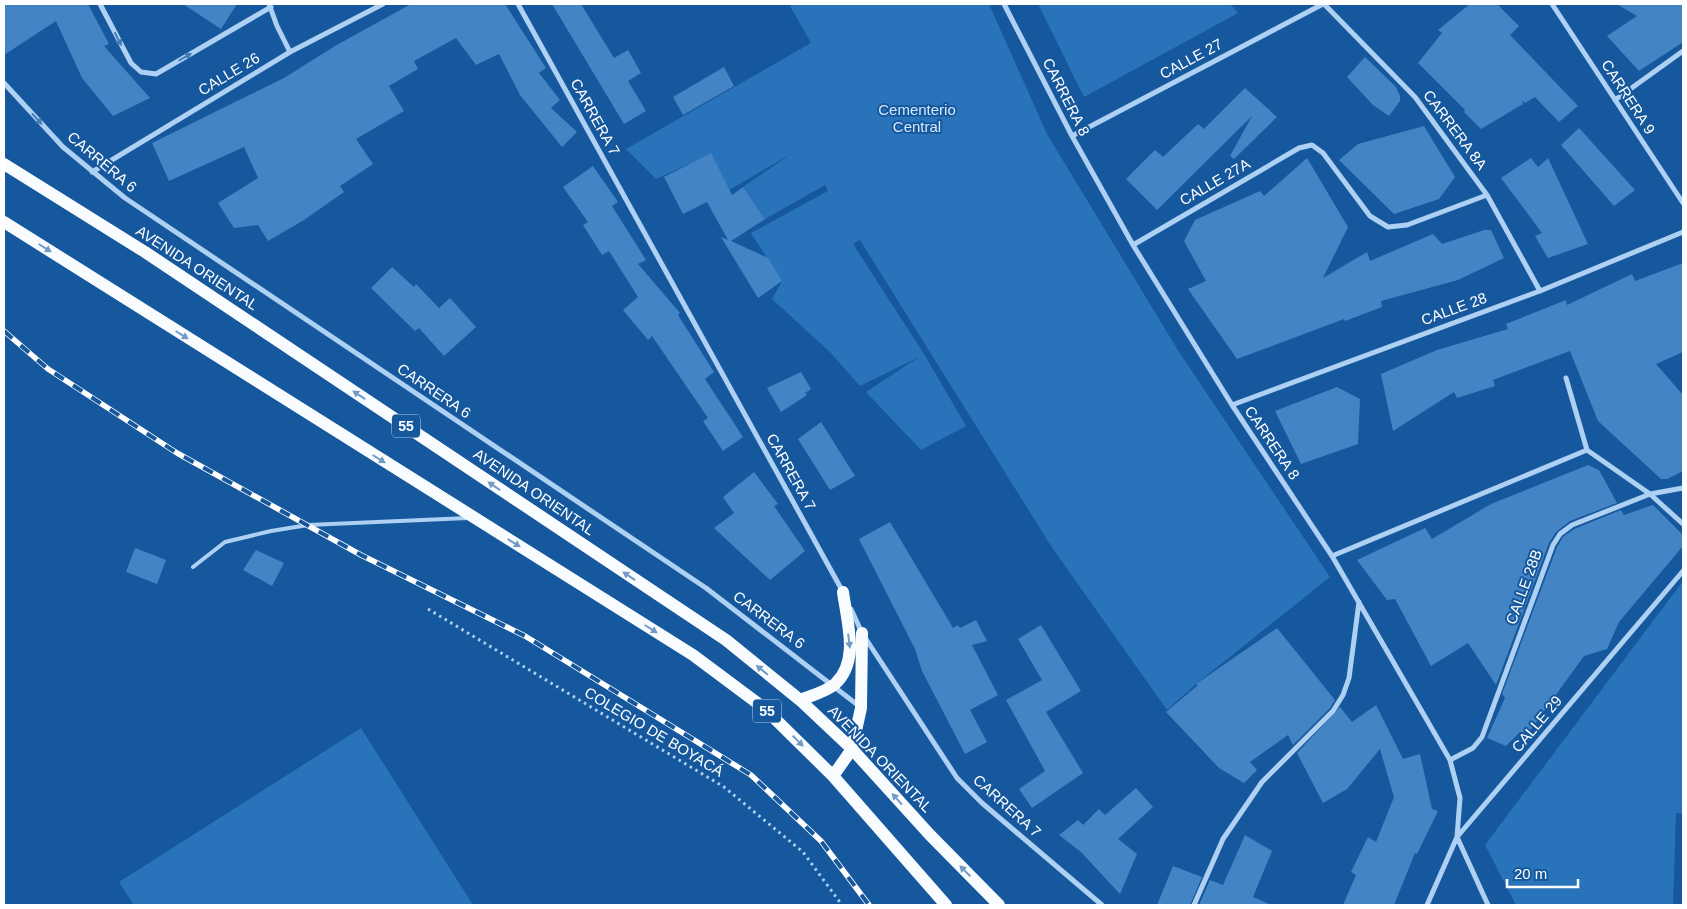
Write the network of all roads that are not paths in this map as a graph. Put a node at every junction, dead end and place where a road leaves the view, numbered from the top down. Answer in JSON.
{"nodes":[{"id":1,"x":100,"y":4,"type":"edge"},
{"id":2,"x":383,"y":4,"type":"edge"},
{"id":3,"x":518,"y":4,"type":"edge"},
{"id":4,"x":1004,"y":4,"type":"edge"},
{"id":5,"x":1323,"y":4,"type":"edge"},
{"id":6,"x":1552,"y":4,"type":"edge"},
{"id":7,"x":270,"y":6,"type":"edge"},
{"id":8,"x":1683,"y":51,"type":"edge"},
{"id":9,"x":290,"y":52,"type":"junction"},
{"id":10,"x":4,"y":83,"type":"edge"},
{"id":11,"x":1615,"y":100,"type":"junction"},
{"id":12,"x":1072,"y":136,"type":"junction"},
{"id":13,"x":4,"y":164,"type":"edge"},
{"id":14,"x":92,"y":172,"type":"junction"},
{"id":15,"x":1487,"y":195,"type":"junction"},
{"id":16,"x":1683,"y":203,"type":"edge"},
{"id":17,"x":4,"y":222,"type":"edge"},
{"id":18,"x":1683,"y":232,"type":"edge"},
{"id":19,"x":1133,"y":245,"type":"junction"},
{"id":20,"x":1540,"y":290,"type":"junction"},
{"id":21,"x":1566,"y":378,"type":"dead end"},
{"id":22,"x":1232,"y":405,"type":"junction"},
{"id":23,"x":1587,"y":450,"type":"junction"},
{"id":24,"x":1683,"y":488,"type":"edge"},
{"id":25,"x":1650,"y":494,"type":"junction"},
{"id":26,"x":472,"y":517,"type":"junction"},
{"id":27,"x":1683,"y":524,"type":"edge"},
{"id":28,"x":1332,"y":556,"type":"junction"},
{"id":29,"x":193,"y":567,"type":"dead end"},
{"id":30,"x":1683,"y":571,"type":"edge"},
{"id":31,"x":843,"y":592,"type":"junction"},
{"id":32,"x":1359,"y":602,"type":"junction"},
{"id":33,"x":862,"y":633,"type":"junction"},
{"id":34,"x":834,"y":685,"type":"junction"},
{"id":35,"x":800,"y":700,"type":"junction"},
{"id":36,"x":861,"y":708,"type":"junction"},
{"id":37,"x":852,"y":750,"type":"junction"},
{"id":38,"x":1450,"y":760,"type":"junction"},
{"id":39,"x":833,"y":776,"type":"junction"},
{"id":40,"x":1457,"y":837,"type":"junction"},
{"id":41,"x":946,"y":905,"type":"edge"},
{"id":42,"x":999,"y":905,"type":"edge"},
{"id":43,"x":1102,"y":905,"type":"edge"},
{"id":44,"x":1194,"y":905,"type":"edge"},
{"id":45,"x":1427,"y":905,"type":"edge"},
{"id":46,"x":1488,"y":905,"type":"edge"}],
"edges":[{"from":1,"to":7,"type":"street","one_way":true},
{"from":2,"to":9,"type":"street","name":"CALLE 26"},
{"from":3,"to":31,"type":"street","name":"CARRERA 7"},
{"from":4,"to":12,"type":"street","name":"CARRERA 8"},
{"from":5,"to":12,"type":"street","name":"CALLE 27"},
{"from":5,"to":15,"type":"street","name":"CARRERA 8A"},
{"from":6,"to":11,"type":"street","name":"CARRERA 9"},
{"from":7,"to":9,"type":"street"},
{"from":8,"to":11,"type":"street"},
{"from":9,"to":14,"type":"street","name":"CALLE 26"},
{"from":10,"to":14,"type":"street","name":"CARRERA 6","one_way":true},
{"from":11,"to":16,"type":"street","name":"CARRERA 9"},
{"from":12,"to":19,"type":"street","name":"CARRERA 8"},
{"from":35,"to":13,"type":"main road","name":"AVENIDA ORIENTAL","number":"55","one_way":true},
{"from":14,"to":34,"type":"street","name":"CARRERA 6"},
{"from":15,"to":19,"type":"street","name":"CALLE 27A"},
{"from":15,"to":20,"type":"street","name":"CARRERA 8A"},
{"from":17,"to":26,"type":"main road","number":"55","one_way":true},
{"from":18,"to":20,"type":"street","name":"CALLE 28"},
{"from":19,"to":22,"type":"street","name":"CARRERA 8"},
{"from":20,"to":22,"type":"street","name":"CALLE 28"},
{"from":21,"to":23,"type":"street"},
{"from":22,"to":28,"type":"street","name":"CARRERA 8"},
{"from":23,"to":25,"type":"street"},
{"from":23,"to":28,"type":"street"},
{"from":24,"to":25,"type":"street","name":"CALLE 28B"},
{"from":25,"to":27,"type":"street"},
{"from":25,"to":38,"type":"street","name":"CALLE 28B"},
{"from":26,"to":29,"type":"lane"},
{"from":26,"to":39,"type":"main road","number":"55","one_way":true},
{"from":28,"to":32,"type":"street","name":"CARRERA 8"},
{"from":30,"to":40,"type":"street","name":"CALLE 29"},
{"from":31,"to":33,"type":"street","name":"CARRERA 7"},
{"from":31,"to":34,"type":"main road","one_way":true},
{"from":32,"to":38,"type":"street","name":"CARRERA 8"},
{"from":32,"to":44,"type":"street"},
{"from":33,"to":36,"type":"main road"},
{"from":33,"to":43,"type":"street","name":"CARRERA 7"},
{"from":34,"to":35,"type":"main road"},
{"from":34,"to":36,"type":"street","name":"CARRERA 6"},
{"from":35,"to":37,"type":"main road","name":"AVENIDA ORIENTAL","number":"55"},
{"from":36,"to":37,"type":"main road"},
{"from":37,"to":39,"type":"main road"},
{"from":42,"to":37,"type":"main road","name":"AVENIDA ORIENTAL","number":"55","one_way":true},
{"from":38,"to":40,"type":"street","name":"CARRERA 8"},
{"from":39,"to":41,"type":"main road","number":"55"},
{"from":40,"to":45,"type":"street","name":"CALLE 29"},
{"from":40,"to":46,"type":"street","name":"CARRERA 8"}]}
